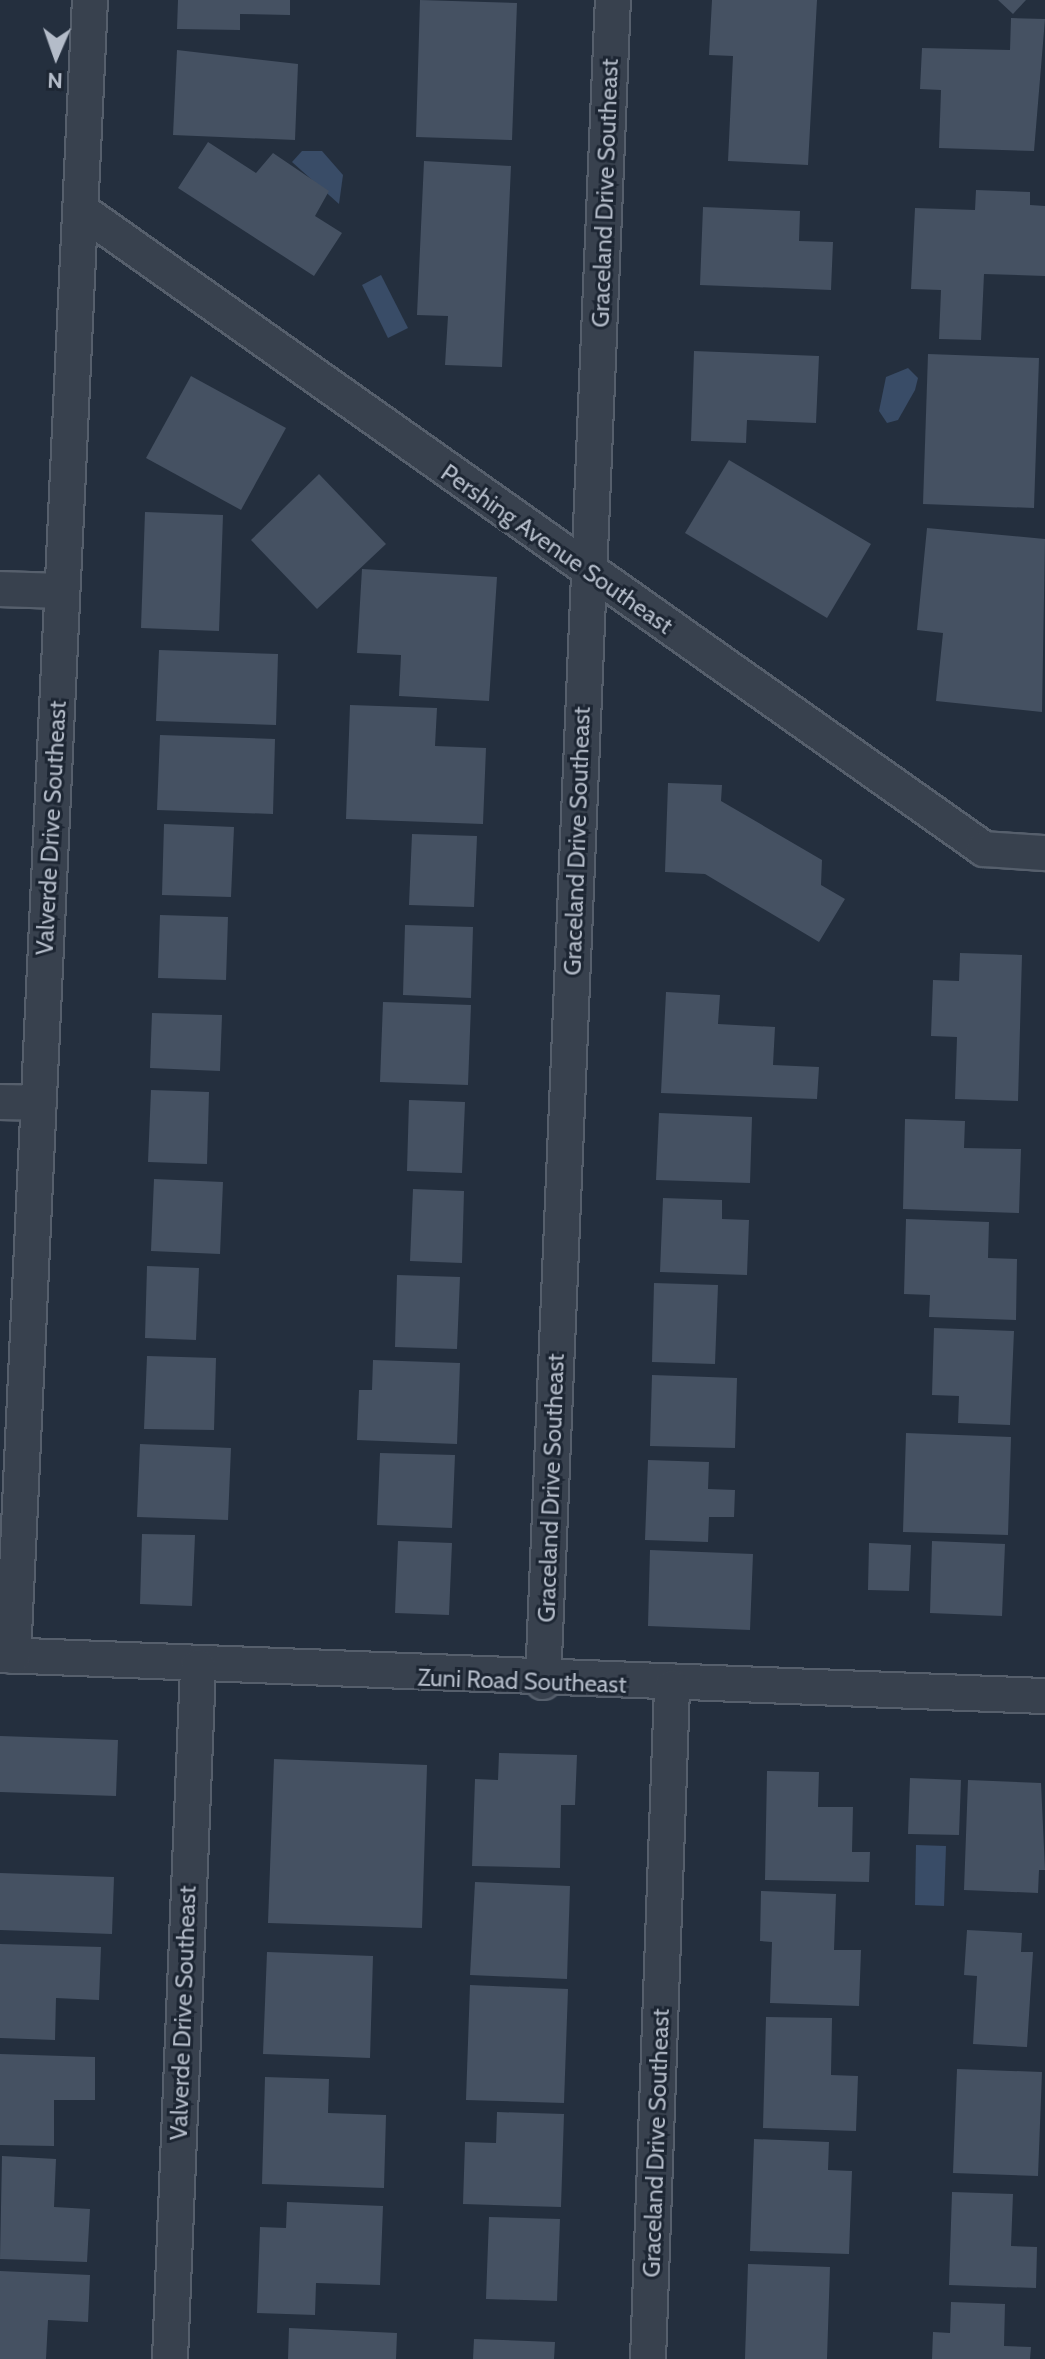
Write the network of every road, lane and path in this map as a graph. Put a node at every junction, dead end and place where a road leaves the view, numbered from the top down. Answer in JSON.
{"nodes":[{"id":1,"x":90,"y":0,"type":"edge"},
{"id":2,"x":613,"y":0,"type":"edge"},
{"id":3,"x":82,"y":211,"type":"junction"},
{"id":4,"x":589,"y":572,"type":"junction"},
{"id":5,"x":0,"y":589,"type":"edge"},
{"id":6,"x":62,"y":591,"type":"junction"},
{"id":7,"x":1045,"y":853,"type":"edge"},
{"id":8,"x":0,"y":1102,"type":"edge"},
{"id":9,"x":39,"y":1103,"type":"junction"},
{"id":10,"x":7,"y":1656,"type":"edge"},
{"id":11,"x":198,"y":1667,"type":"junction"},
{"id":12,"x":543,"y":1682,"type":"junction"},
{"id":13,"x":672,"y":1687,"type":"junction"},
{"id":14,"x":1045,"y":1696,"type":"edge"},
{"id":15,"x":170,"y":2359,"type":"edge"},
{"id":16,"x":648,"y":2359,"type":"edge"}],
"edges":[{"from":1,"to":3,"type":"street","name":"Valverde Drive Southeast"},
{"from":2,"to":4,"type":"street","name":"Graceland Drive Southeast"},
{"from":3,"to":4,"type":"street","name":"Pershing Avenue Southeast"},
{"from":3,"to":6,"type":"street","name":"Valverde Drive Southeast"},
{"from":4,"to":7,"type":"street","name":"Pershing Avenue Southeast"},
{"from":4,"to":12,"type":"street","name":"Graceland Drive Southeast"},
{"from":5,"to":6,"type":"street"},
{"from":6,"to":9,"type":"street","name":"Valverde Drive Southeast"},
{"from":8,"to":9,"type":"street"},
{"from":9,"to":10,"type":"street","name":"Valverde Drive Southeast"},
{"from":10,"to":11,"type":"street","name":"Zuni Road Southeast"},
{"from":11,"to":12,"type":"street","name":"Zuni Road Southeast"},
{"from":11,"to":15,"type":"street","name":"Valverde Drive Southeast"},
{"from":12,"to":13,"type":"street","name":"Zuni Road Southeast"},
{"from":13,"to":14,"type":"street","name":"Zuni Road Southeast"},
{"from":13,"to":16,"type":"street","name":"Graceland Drive Southeast"}]}
